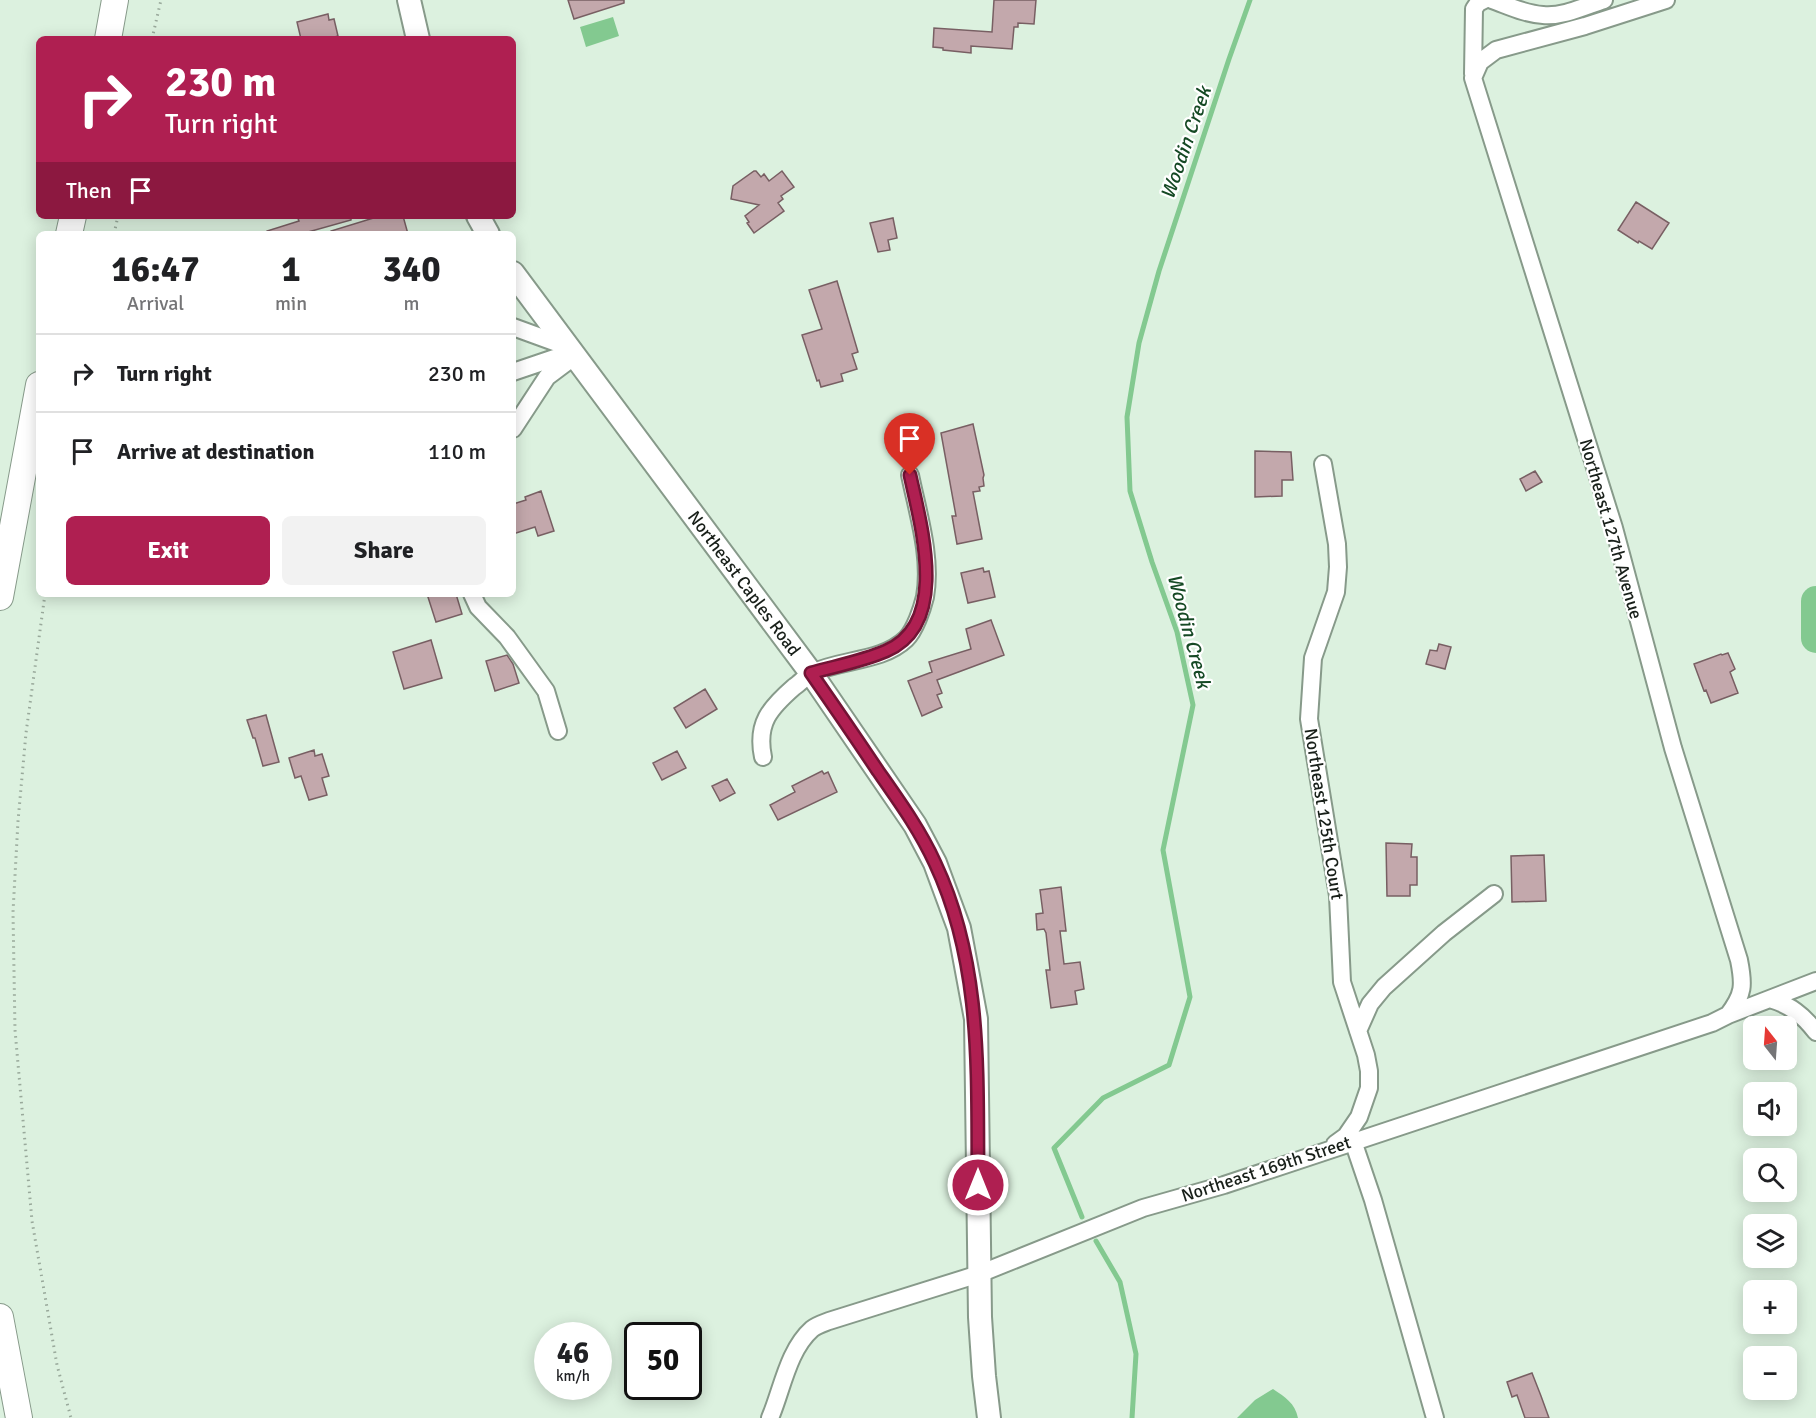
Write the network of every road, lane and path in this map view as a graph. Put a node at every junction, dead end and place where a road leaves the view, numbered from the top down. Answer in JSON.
{"nodes":[{"id":1,"x":116,"y":0,"type":"edge"},
{"id":2,"x":161,"y":0,"type":"edge"},
{"id":3,"x":409,"y":0,"type":"edge"},
{"id":4,"x":1484,"y":0,"type":"edge"},
{"id":5,"x":1492,"y":0,"type":"edge"},
{"id":6,"x":1604,"y":0,"type":"edge"},
{"id":7,"x":1666,"y":0,"type":"edge"},
{"id":8,"x":109,"y":36,"type":"edge"},
{"id":9,"x":153,"y":36,"type":"edge"},
{"id":10,"x":417,"y":36,"type":"edge"},
{"id":11,"x":1473,"y":78,"type":"junction"},
{"id":12,"x":516,"y":277,"type":"edge"},
{"id":13,"x":516,"y":328,"type":"edge"},
{"id":14,"x":572,"y":352,"type":"junction"},
{"id":15,"x":516,"y":371,"type":"edge"},
{"id":16,"x":36,"y":401,"type":"edge"},
{"id":17,"x":516,"y":424,"type":"edge"},
{"id":18,"x":1323,"y":464,"type":"dead end"},
{"id":19,"x":910,"y":475,"type":"dead end"},
{"id":20,"x":0,"y":597,"type":"edge"},
{"id":21,"x":45,"y":597,"type":"edge"},
{"id":22,"x":474,"y":597,"type":"edge"},
{"id":23,"x":811,"y":673,"type":"junction"},
{"id":24,"x":558,"y":731,"type":"dead end"},
{"id":25,"x":763,"y":757,"type":"dead end"},
{"id":26,"x":1494,"y":894,"type":"dead end"},
{"id":27,"x":1816,"y":981,"type":"edge"},
{"id":28,"x":1770,"y":999,"type":"junction"},
{"id":29,"x":1728,"y":1015,"type":"junction"},
{"id":30,"x":1358,"y":1031,"type":"junction"},
{"id":31,"x":1816,"y":1032,"type":"edge"},
{"id":32,"x":1353,"y":1141,"type":"junction"},
{"id":33,"x":1327,"y":1150,"type":"junction"},
{"id":34,"x":979,"y":1274,"type":"junction"},
{"id":35,"x":0,"y":1317,"type":"edge"},
{"id":36,"x":19,"y":1418,"type":"edge"},
{"id":37,"x":71,"y":1418,"type":"edge"},
{"id":38,"x":770,"y":1418,"type":"edge"},
{"id":39,"x":989,"y":1418,"type":"edge"},
{"id":40,"x":1435,"y":1418,"type":"edge"}],
"edges":[{"from":1,"to":8,"type":"highway"},
{"from":2,"to":9,"type":"path"},
{"from":3,"to":10,"type":"main road"},
{"from":4,"to":11,"type":"street","name":"Northeast 127th Avenue"},
{"from":5,"to":6,"type":"street"},
{"from":7,"to":11,"type":"street"},
{"from":11,"to":29,"type":"street","name":"Northeast 127th Avenue"},
{"from":12,"to":14,"type":"main road","name":"Northeast Caples Road"},
{"from":13,"to":14,"type":"street"},
{"from":14,"to":15,"type":"street"},
{"from":14,"to":17,"type":"street"},
{"from":14,"to":23,"type":"main road","name":"Northeast Caples Road"},
{"from":16,"to":20,"type":"highway"},
{"from":18,"to":30,"type":"street","name":"Northeast 125th Court"},
{"from":19,"to":23,"type":"street"},
{"from":21,"to":37,"type":"path"},
{"from":22,"to":24,"type":"street"},
{"from":23,"to":25,"type":"street"},
{"from":23,"to":34,"type":"main road","name":"Northeast Caples Road"},
{"from":26,"to":30,"type":"street"},
{"from":27,"to":28,"type":"street","name":"Northeast 169th Street"},
{"from":28,"to":29,"type":"street","name":"Northeast 169th Street"},
{"from":28,"to":31,"type":"street"},
{"from":29,"to":32,"type":"street","name":"Northeast 169th Street"},
{"from":30,"to":33,"type":"street","name":"Northeast 125th Court"},
{"from":32,"to":33,"type":"street","name":"Northeast 169th Street"},
{"from":32,"to":40,"type":"street"},
{"from":33,"to":34,"type":"street","name":"Northeast 169th Street"},
{"from":34,"to":38,"type":"street","name":"Northeast 169th Street"},
{"from":34,"to":39,"type":"main road","name":"Northeast Caples Road"},
{"from":35,"to":36,"type":"highway"}]}
